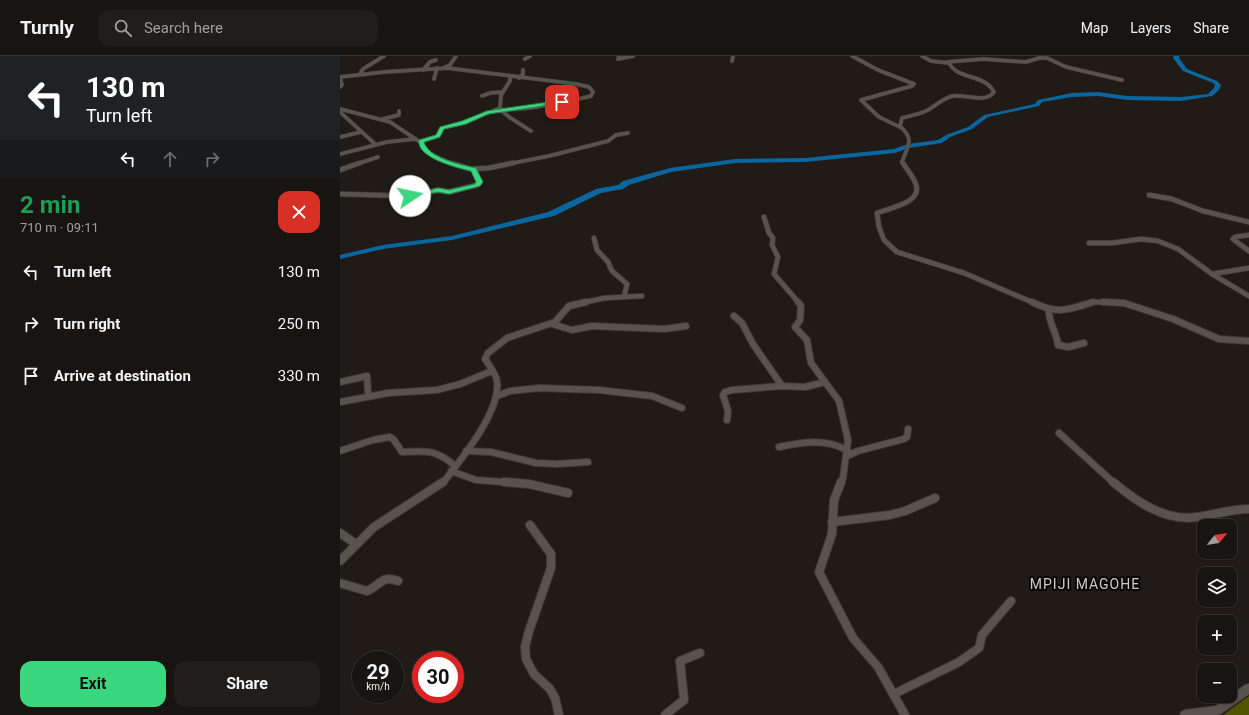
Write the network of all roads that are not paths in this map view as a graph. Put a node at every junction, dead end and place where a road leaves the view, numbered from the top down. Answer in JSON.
{"nodes":[{"id":1,"x":384,"y":56,"type":"edge"},
{"id":2,"x":456,"y":56,"type":"edge"},
{"id":3,"x":530,"y":56,"type":"edge"},
{"id":4,"x":619,"y":56,"type":"edge"},
{"id":5,"x":633,"y":56,"type":"edge"},
{"id":6,"x":733,"y":56,"type":"edge"},
{"id":7,"x":852,"y":56,"type":"edge"},
{"id":8,"x":922,"y":56,"type":"edge"},
{"id":9,"x":525,"y":59,"type":"dead end"},
{"id":10,"x":436,"y":60,"type":"dead end"},
{"id":11,"x":732,"y":61,"type":"dead end"},
{"id":12,"x":948,"y":62,"type":"junction"},
{"id":13,"x":399,"y":66,"type":"dead end"},
{"id":14,"x":439,"y":68,"type":"junction"},
{"id":15,"x":423,"y":70,"type":"junction"},
{"id":16,"x":523,"y":70,"type":"dead end"},
{"id":17,"x":392,"y":71,"type":"junction"},
{"id":18,"x":377,"y":72,"type":"junction"},
{"id":19,"x":360,"y":74,"type":"junction"},
{"id":20,"x":340,"y":77,"type":"edge"},
{"id":21,"x":510,"y":77,"type":"junction"},
{"id":22,"x":376,"y":78,"type":"dead end"},
{"id":23,"x":519,"y":78,"type":"junction"},
{"id":24,"x":434,"y":79,"type":"dead end"},
{"id":25,"x":1122,"y":80,"type":"dead end"},
{"id":26,"x":340,"y":87,"type":"edge"},
{"id":27,"x":502,"y":92,"type":"junction"},
{"id":28,"x":482,"y":96,"type":"dead end"},
{"id":29,"x":340,"y":110,"type":"edge"},
{"id":30,"x":496,"y":110,"type":"junction"},
{"id":31,"x":501,"y":110,"type":"junction"},
{"id":32,"x":399,"y":111,"type":"dead end"},
{"id":33,"x":383,"y":119,"type":"junction"},
{"id":34,"x":902,"y":128,"type":"junction"},
{"id":35,"x":531,"y":131,"type":"dead end"},
{"id":36,"x":361,"y":132,"type":"junction"},
{"id":37,"x":628,"y":133,"type":"dead end"},
{"id":38,"x":340,"y":137,"type":"edge"},
{"id":39,"x":415,"y":139,"type":"junction"},
{"id":40,"x":420,"y":142,"type":"junction"},
{"id":41,"x":375,"y":144,"type":"junction"},
{"id":42,"x":340,"y":154,"type":"edge"},
{"id":43,"x":378,"y":157,"type":"dead end"},
{"id":44,"x":472,"y":169,"type":"junction"},
{"id":45,"x":340,"y":170,"type":"edge"},
{"id":46,"x":340,"y":194,"type":"edge"},
{"id":47,"x":1149,"y":195,"type":"dead end"},
{"id":48,"x":764,"y":217,"type":"dead end"},
{"id":49,"x":1249,"y":222,"type":"edge"},
{"id":50,"x":1249,"y":235,"type":"edge"},
{"id":51,"x":594,"y":238,"type":"dead end"},
{"id":52,"x":1089,"y":243,"type":"dead end"},
{"id":53,"x":1249,"y":251,"type":"edge"},
{"id":54,"x":1249,"y":268,"type":"edge"},
{"id":55,"x":1212,"y":274,"type":"junction"},
{"id":56,"x":624,"y":296,"type":"junction"},
{"id":57,"x":642,"y":296,"type":"dead end"},
{"id":58,"x":1249,"y":296,"type":"edge"},
{"id":59,"x":1049,"y":310,"type":"junction"},
{"id":60,"x":734,"y":316,"type":"dead end"},
{"id":61,"x":552,"y":324,"type":"junction"},
{"id":62,"x":686,"y":326,"type":"dead end"},
{"id":63,"x":1249,"y":341,"type":"edge"},
{"id":64,"x":1084,"y":343,"type":"dead end"},
{"id":65,"x":492,"y":371,"type":"junction"},
{"id":66,"x":340,"y":382,"type":"edge"},
{"id":67,"x":825,"y":382,"type":"junction"},
{"id":68,"x":782,"y":386,"type":"junction"},
{"id":69,"x":370,"y":396,"type":"junction"},
{"id":70,"x":497,"y":396,"type":"junction"},
{"id":71,"x":340,"y":402,"type":"edge"},
{"id":72,"x":682,"y":408,"type":"dead end"},
{"id":73,"x":728,"y":420,"type":"dead end"},
{"id":74,"x":908,"y":429,"type":"dead end"},
{"id":75,"x":1059,"y":433,"type":"dead end"},
{"id":76,"x":779,"y":447,"type":"dead end"},
{"id":77,"x":340,"y":450,"type":"edge"},
{"id":78,"x":466,"y":451,"type":"junction"},
{"id":79,"x":847,"y":453,"type":"junction"},
{"id":80,"x":588,"y":462,"type":"dead end"},
{"id":81,"x":453,"y":469,"type":"junction"},
{"id":82,"x":568,"y":493,"type":"dead end"},
{"id":83,"x":936,"y":498,"type":"dead end"},
{"id":84,"x":1249,"y":509,"type":"edge"},
{"id":85,"x":832,"y":522,"type":"junction"},
{"id":86,"x":530,"y":524,"type":"dead end"},
{"id":87,"x":340,"y":533,"type":"edge"},
{"id":88,"x":356,"y":544,"type":"junction"},
{"id":89,"x":340,"y":561,"type":"edge"},
{"id":90,"x":398,"y":581,"type":"dead end"},
{"id":91,"x":340,"y":583,"type":"edge"},
{"id":92,"x":1011,"y":601,"type":"dead end"},
{"id":93,"x":700,"y":653,"type":"dead end"},
{"id":94,"x":1249,"y":688,"type":"edge"},
{"id":95,"x":894,"y":694,"type":"junction"},
{"id":96,"x":559,"y":715,"type":"edge"},
{"id":97,"x":665,"y":715,"type":"edge"},
{"id":98,"x":904,"y":715,"type":"edge"},
{"id":99,"x":1185,"y":715,"type":"edge"}],
"edges":[{"from":1,"to":19,"type":"street"},
{"from":2,"to":14,"type":"street"},
{"from":3,"to":9,"type":"street"},
{"from":4,"to":5,"type":"street"},
{"from":6,"to":11,"type":"street"},
{"from":7,"to":34,"type":"street"},
{"from":8,"to":12,"type":"street"},
{"from":10,"to":15,"type":"street"},
{"from":12,"to":25,"type":"street"},
{"from":12,"to":34,"type":"street"},
{"from":13,"to":17,"type":"street"},
{"from":14,"to":15,"type":"street"},
{"from":14,"to":21,"type":"street"},
{"from":14,"to":24,"type":"street"},
{"from":15,"to":17,"type":"street"},
{"from":16,"to":23,"type":"street"},
{"from":17,"to":18,"type":"street"},
{"from":18,"to":19,"type":"street"},
{"from":18,"to":22,"type":"street"},
{"from":19,"to":20,"type":"street"},
{"from":20,"to":26,"type":"street"},
{"from":21,"to":23,"type":"street"},
{"from":21,"to":27,"type":"street"},
{"from":23,"to":31,"type":"street"},
{"from":27,"to":28,"type":"street"},
{"from":27,"to":30,"type":"street"},
{"from":29,"to":33,"type":"street"},
{"from":29,"to":36,"type":"street"},
{"from":30,"to":31,"type":"street"},
{"from":30,"to":40,"type":"street"},
{"from":31,"to":35,"type":"street"},
{"from":32,"to":33,"type":"street"},
{"from":33,"to":39,"type":"street"},
{"from":34,"to":59,"type":"street"},
{"from":36,"to":38,"type":"street"},
{"from":36,"to":41,"type":"street"},
{"from":37,"to":44,"type":"street"},
{"from":39,"to":40,"type":"street"},
{"from":39,"to":41,"type":"street"},
{"from":40,"to":44,"type":"street"},
{"from":41,"to":42,"type":"street"},
{"from":43,"to":45,"type":"street"},
{"from":44,"to":46,"type":"street"},
{"from":47,"to":49,"type":"street"},
{"from":48,"to":67,"type":"street"},
{"from":50,"to":53,"type":"street"},
{"from":51,"to":56,"type":"street"},
{"from":52,"to":55,"type":"street"},
{"from":54,"to":55,"type":"street"},
{"from":55,"to":58,"type":"street"},
{"from":56,"to":57,"type":"street"},
{"from":56,"to":61,"type":"street"},
{"from":59,"to":63,"type":"street"},
{"from":59,"to":64,"type":"street"},
{"from":60,"to":68,"type":"street"},
{"from":61,"to":62,"type":"street"},
{"from":61,"to":65,"type":"street"},
{"from":65,"to":69,"type":"street"},
{"from":65,"to":70,"type":"street"},
{"from":66,"to":69,"type":"street"},
{"from":67,"to":68,"type":"street"},
{"from":67,"to":79,"type":"street"},
{"from":68,"to":73,"type":"street"},
{"from":69,"to":71,"type":"street"},
{"from":70,"to":72,"type":"street"},
{"from":70,"to":78,"type":"street"},
{"from":74,"to":79,"type":"street"},
{"from":75,"to":84,"type":"street"},
{"from":76,"to":79,"type":"street"},
{"from":77,"to":81,"type":"street"},
{"from":78,"to":80,"type":"street"},
{"from":78,"to":81,"type":"street"},
{"from":79,"to":85,"type":"street"},
{"from":81,"to":82,"type":"street"},
{"from":81,"to":88,"type":"street"},
{"from":83,"to":85,"type":"street"},
{"from":85,"to":95,"type":"street"},
{"from":86,"to":96,"type":"street"},
{"from":87,"to":88,"type":"street"},
{"from":88,"to":89,"type":"street"},
{"from":90,"to":91,"type":"street"},
{"from":92,"to":95,"type":"street"},
{"from":93,"to":97,"type":"street"},
{"from":94,"to":99,"type":"street"},
{"from":95,"to":98,"type":"street"}]}
